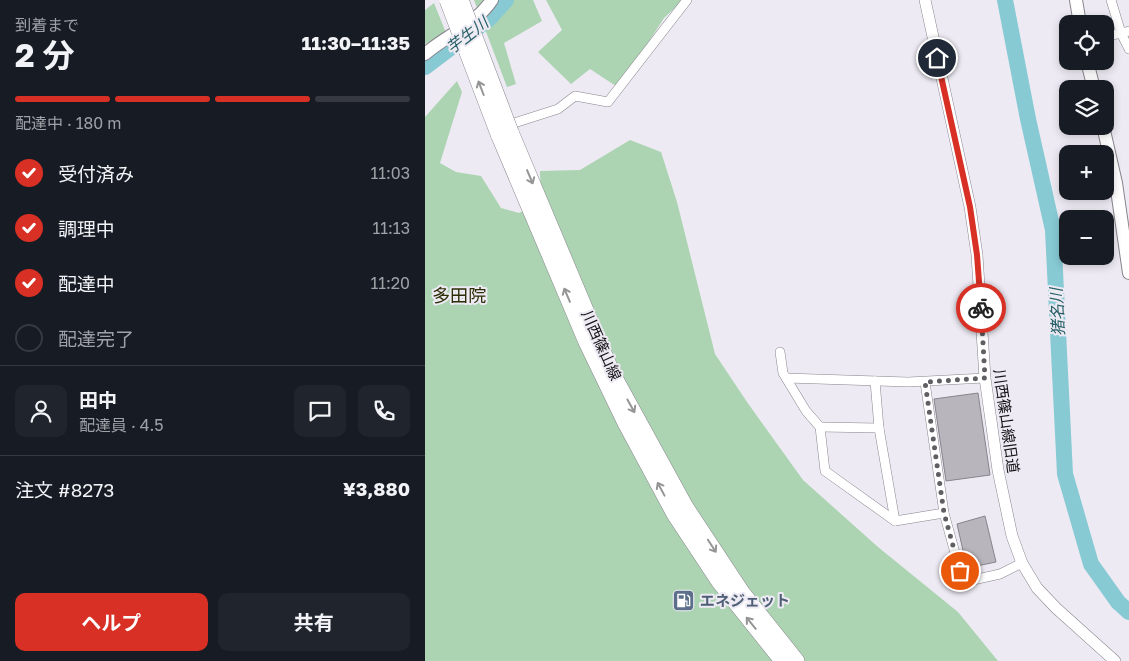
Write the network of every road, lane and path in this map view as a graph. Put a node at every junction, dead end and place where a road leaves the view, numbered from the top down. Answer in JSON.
{"nodes":[{"id":1,"x":447,"y":0,"type":"edge"},
{"id":2,"x":461,"y":0,"type":"edge"},
{"id":3,"x":492,"y":0,"type":"edge"},
{"id":4,"x":687,"y":0,"type":"edge"},
{"id":5,"x":925,"y":0,"type":"edge"},
{"id":6,"x":1076,"y":0,"type":"edge"},
{"id":7,"x":1111,"y":0,"type":"edge"},
{"id":8,"x":1078,"y":15,"type":"edge"},
{"id":9,"x":1125,"y":32,"type":"edge"},
{"id":10,"x":1129,"y":48,"type":"edge"},
{"id":11,"x":425,"y":54,"type":"edge"},
{"id":12,"x":506,"y":130,"type":"junction"},
{"id":13,"x":1105,"y":135,"type":"edge"},
{"id":14,"x":1129,"y":273,"type":"edge"},
{"id":15,"x":780,"y":352,"type":"dead end"},
{"id":16,"x":786,"y":378,"type":"junction"},
{"id":17,"x":985,"y":378,"type":"junction"},
{"id":18,"x":875,"y":381,"type":"junction"},
{"id":19,"x":925,"y":382,"type":"junction"},
{"id":20,"x":820,"y":427,"type":"junction"},
{"id":21,"x":879,"y":428,"type":"junction"},
{"id":22,"x":944,"y":513,"type":"junction"},
{"id":23,"x":895,"y":521,"type":"junction"},
{"id":24,"x":1022,"y":563,"type":"junction"},
{"id":25,"x":782,"y":661,"type":"edge"},
{"id":26,"x":797,"y":661,"type":"edge"},
{"id":27,"x":1115,"y":661,"type":"edge"}],
"edges":[{"from":12,"to":1,"type":"main road","name":"川西篠山線","one_way":true,"bridge":true},
{"from":2,"to":12,"type":"main road","name":"川西篠山線","bridge":true},
{"from":3,"to":11,"type":"main road"},
{"from":4,"to":12,"type":"street"},
{"from":5,"to":17,"type":"street","name":"川西篠山線旧道"},
{"from":6,"to":8,"type":"main road"},
{"from":7,"to":9,"type":"street"},
{"from":9,"to":10,"type":"street"},
{"from":25,"to":12,"type":"main road","name":"川西篠山線","one_way":true},
{"from":12,"to":26,"type":"main road","name":"川西篠山線","one_way":true},
{"from":13,"to":14,"type":"main road"},
{"from":15,"to":16,"type":"street"},
{"from":16,"to":18,"type":"street"},
{"from":16,"to":20,"type":"street"},
{"from":17,"to":19,"type":"street"},
{"from":17,"to":24,"type":"street","name":"川西篠山線旧道"},
{"from":18,"to":19,"type":"street"},
{"from":18,"to":21,"type":"street"},
{"from":19,"to":22,"type":"street"},
{"from":20,"to":21,"type":"street"},
{"from":20,"to":23,"type":"street"},
{"from":21,"to":23,"type":"street"},
{"from":22,"to":23,"type":"street"},
{"from":22,"to":24,"type":"street"},
{"from":24,"to":27,"type":"street","name":"川西篠山線旧道"}]}
